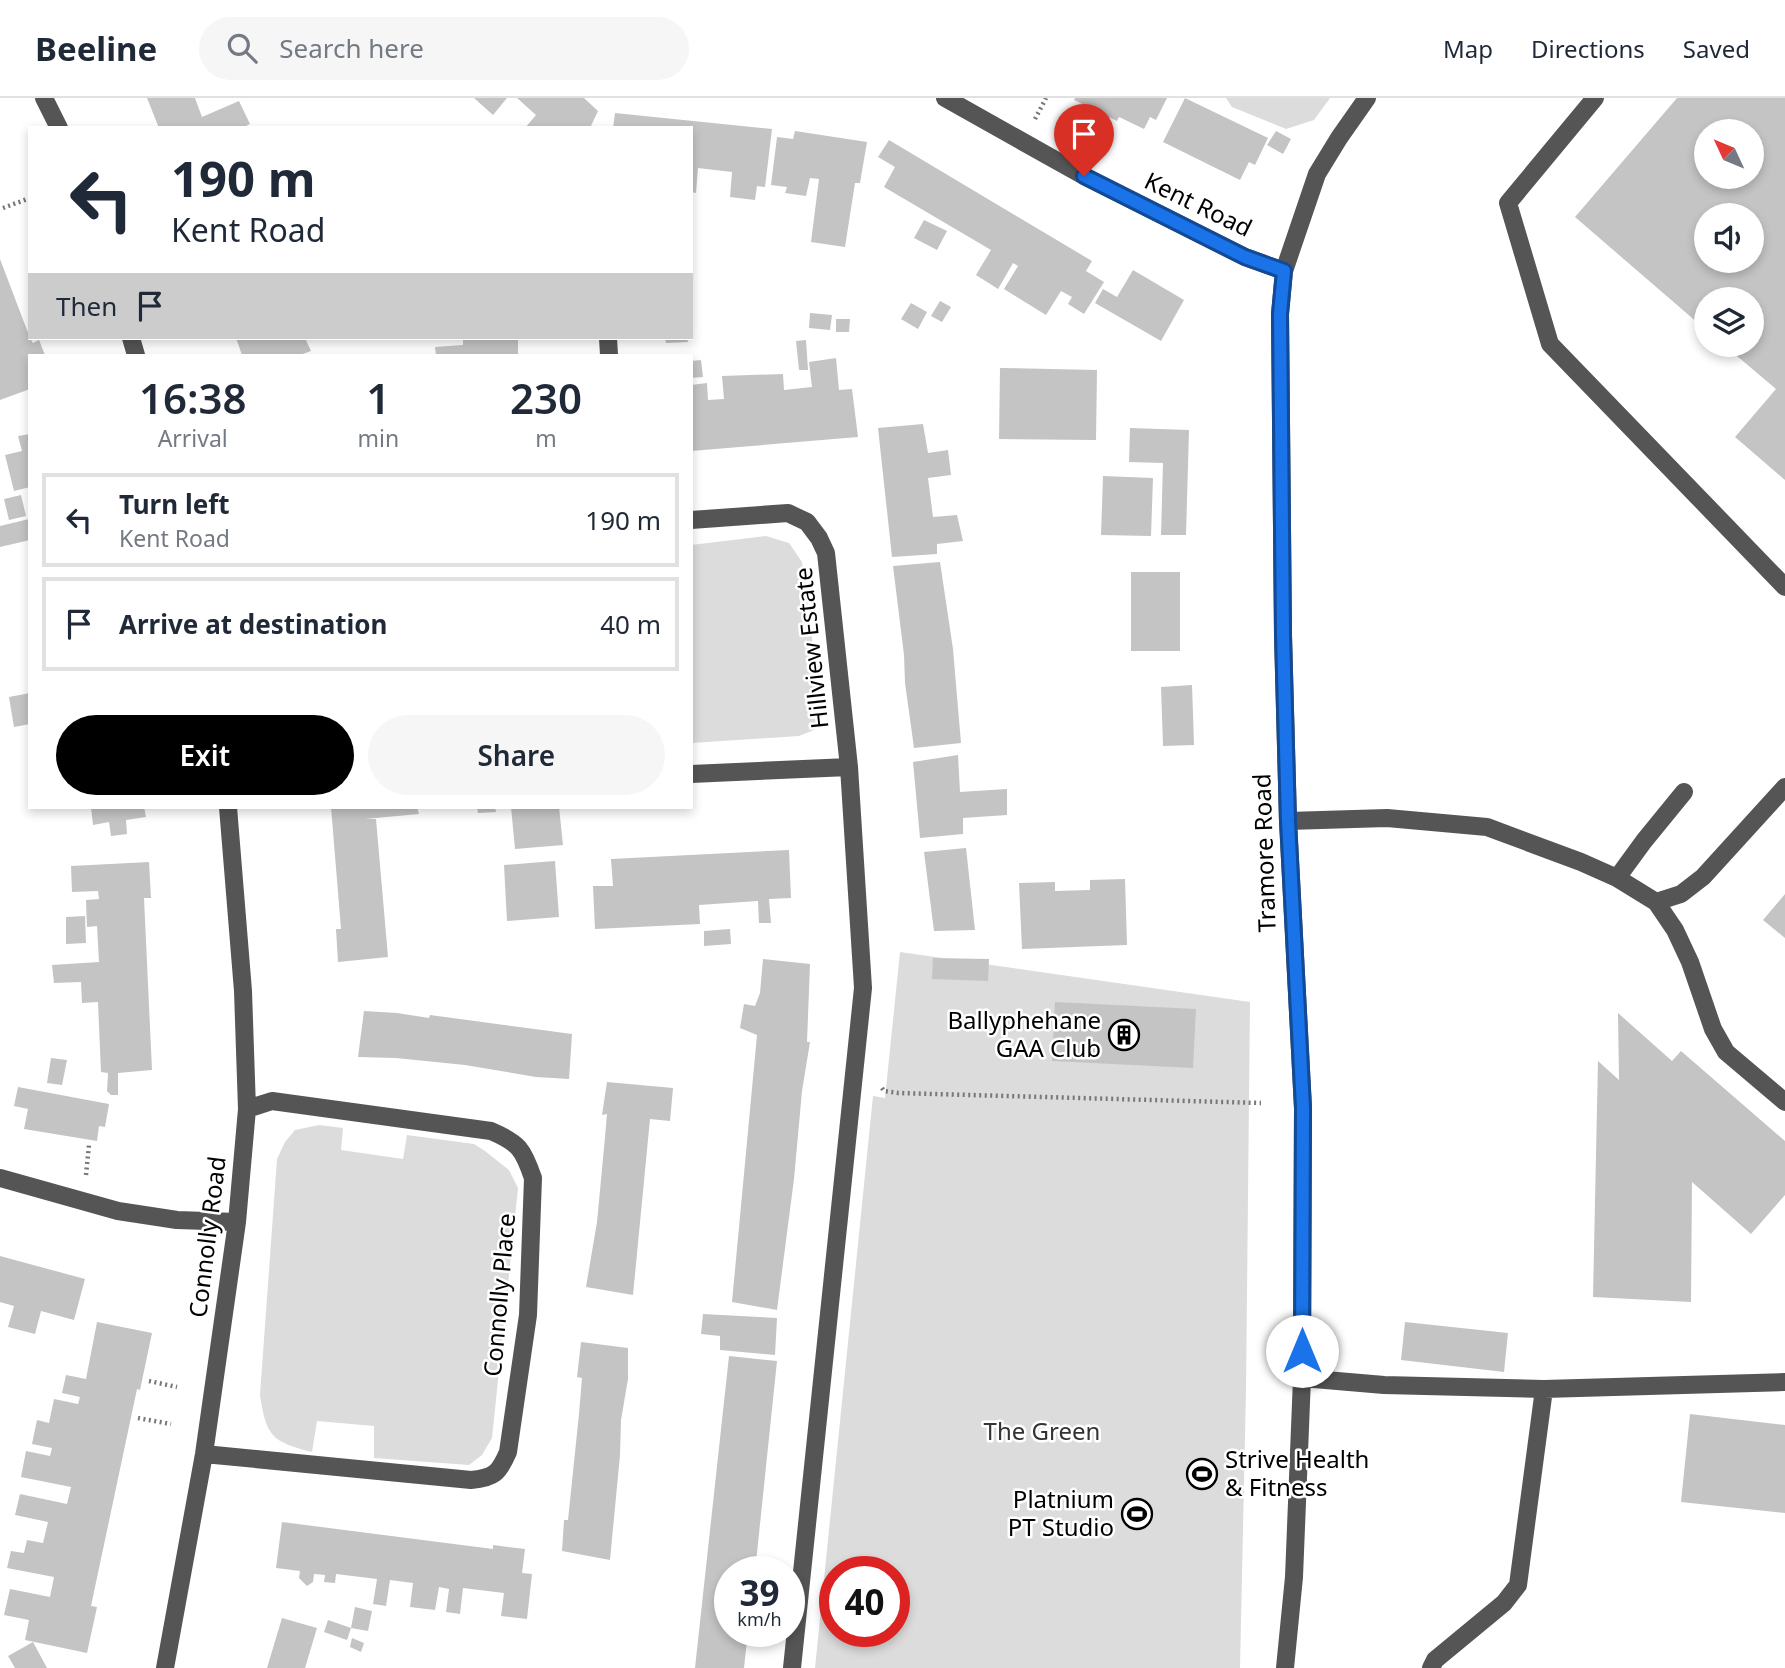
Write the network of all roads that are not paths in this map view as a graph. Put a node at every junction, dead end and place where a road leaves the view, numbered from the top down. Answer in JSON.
{"nodes":[{"id":1,"x":44,"y":98,"type":"edge"},
{"id":2,"x":945,"y":98,"type":"edge"},
{"id":3,"x":1367,"y":98,"type":"edge"},
{"id":4,"x":1595,"y":98,"type":"edge"},
{"id":5,"x":58,"y":126,"type":"edge"},
{"id":6,"x":1284,"y":271,"type":"junction"},
{"id":7,"x":693,"y":520,"type":"edge"},
{"id":8,"x":1785,"y":587,"type":"edge"},
{"id":9,"x":849,"y":767,"type":"junction"},
{"id":10,"x":693,"y":774,"type":"edge"},
{"id":11,"x":1785,"y":787,"type":"edge"},
{"id":12,"x":1684,"y":792,"type":"dead end"},
{"id":13,"x":228,"y":809,"type":"edge"},
{"id":14,"x":1288,"y":821,"type":"junction"},
{"id":15,"x":1618,"y":878,"type":"junction"},
{"id":16,"x":1656,"y":902,"type":"junction"},
{"id":17,"x":1785,"y":1102,"type":"edge"},
{"id":18,"x":247,"y":1109,"type":"junction"},
{"id":19,"x":0,"y":1178,"type":"edge"},
{"id":20,"x":237,"y":1222,"type":"junction"},
{"id":21,"x":1302,"y":1378,"type":"junction"},
{"id":22,"x":1785,"y":1382,"type":"edge"},
{"id":23,"x":1544,"y":1389,"type":"junction"},
{"id":24,"x":204,"y":1454,"type":"junction"},
{"id":25,"x":164,"y":1668,"type":"edge"},
{"id":26,"x":792,"y":1668,"type":"edge"},
{"id":27,"x":1285,"y":1668,"type":"edge"},
{"id":28,"x":1431,"y":1668,"type":"edge"}],
"edges":[{"from":1,"to":5,"type":"street"},
{"from":2,"to":6,"type":"street","name":"Kent Road"},
{"from":3,"to":6,"type":"street","name":"Tramore Road"},
{"from":4,"to":8,"type":"street"},
{"from":6,"to":14,"type":"street","name":"Tramore Road"},
{"from":7,"to":9,"type":"street","name":"Hillview Estate"},
{"from":9,"to":10,"type":"street"},
{"from":9,"to":26,"type":"street","name":"Hillview Estate"},
{"from":11,"to":16,"type":"street"},
{"from":12,"to":15,"type":"street"},
{"from":13,"to":18,"type":"street","name":"Connolly Road"},
{"from":14,"to":15,"type":"street"},
{"from":14,"to":21,"type":"street","name":"Tramore Road"},
{"from":15,"to":16,"type":"street"},
{"from":16,"to":17,"type":"street"},
{"from":18,"to":20,"type":"street","name":"Connolly Road"},
{"from":18,"to":24,"type":"street","name":"Connolly Place"},
{"from":19,"to":20,"type":"street"},
{"from":20,"to":24,"type":"street","name":"Connolly Road"},
{"from":21,"to":23,"type":"street"},
{"from":21,"to":27,"type":"street","name":"Tramore Road"},
{"from":22,"to":23,"type":"street"},
{"from":23,"to":28,"type":"street"},
{"from":24,"to":25,"type":"street","name":"Connolly Road"}]}
